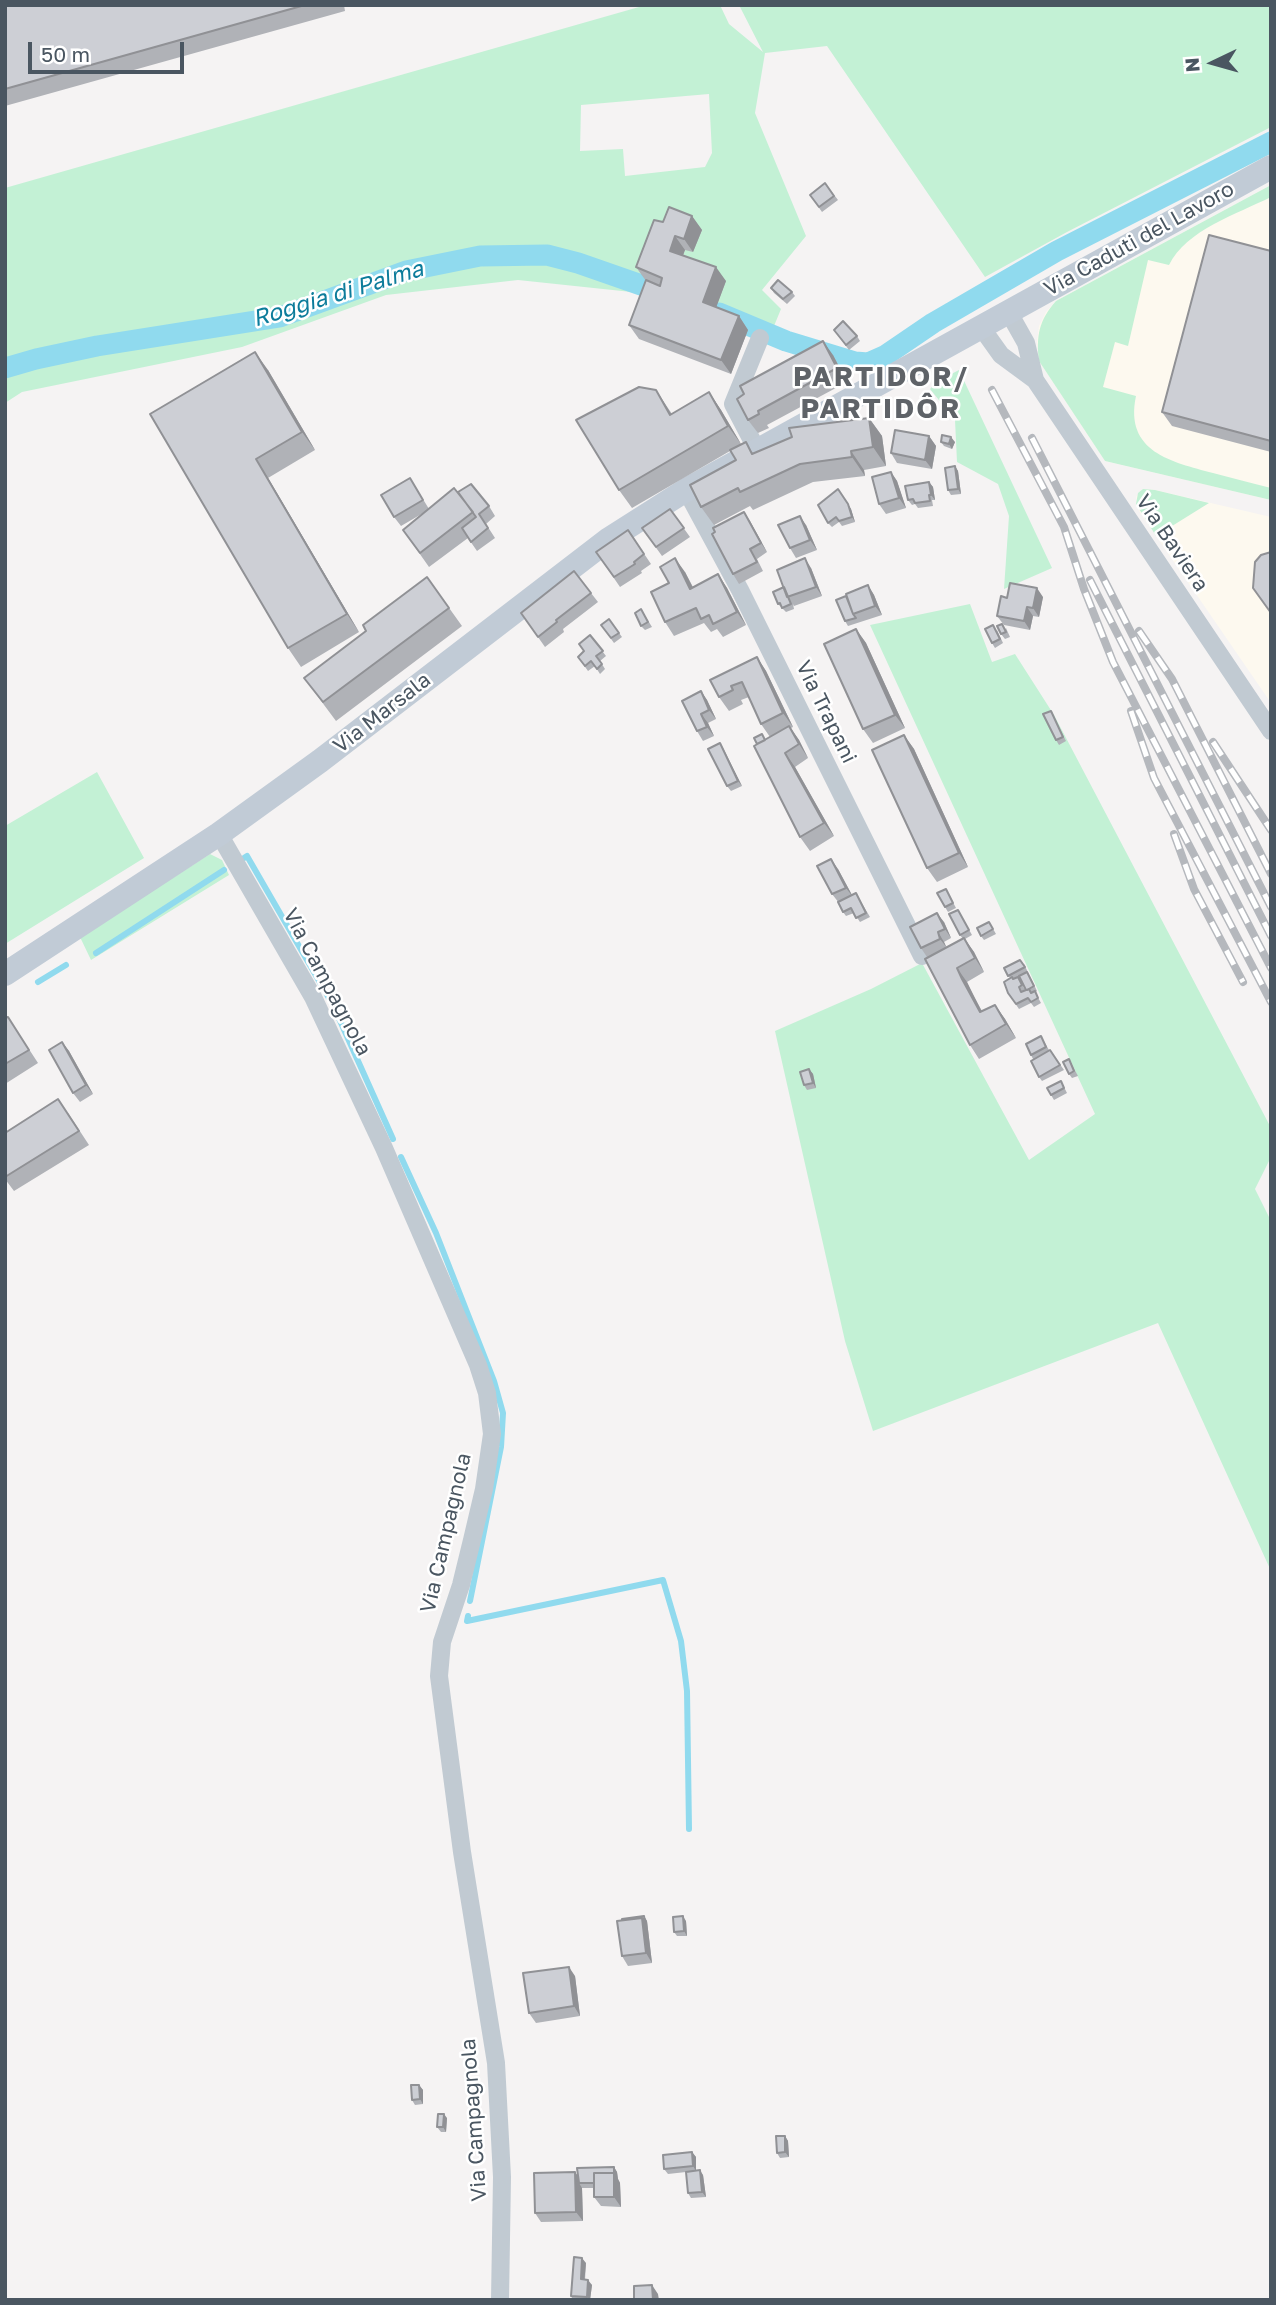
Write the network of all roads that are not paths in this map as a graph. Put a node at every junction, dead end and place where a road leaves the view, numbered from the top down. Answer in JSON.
{"nodes":[{"id":1,"x":1271,"y":167,"type":"edge"},
{"id":2,"x":1008,"y":311,"type":"junction"},
{"id":3,"x":981,"y":327,"type":"junction"},
{"id":4,"x":760,"y":338,"type":"dead end"},
{"id":5,"x":1035,"y":380,"type":"junction"},
{"id":6,"x":757,"y":450,"type":"junction"},
{"id":7,"x":686,"y":490,"type":"junction"},
{"id":8,"x":1271,"y":731,"type":"edge"},
{"id":9,"x":219,"y":834,"type":"junction"},
{"id":10,"x":922,"y":956,"type":"edge"},
{"id":11,"x":5,"y":974,"type":"edge"},
{"id":12,"x":500,"y":2300,"type":"edge"}],
"edges":[{"from":1,"to":2,"type":"street","name":"Via Caduti del Lavoro"},
{"from":2,"to":3,"type":"street","name":"Via Marsala"},
{"from":2,"to":5,"type":"street","name":"Via Baviera"},
{"from":3,"to":5,"type":"street","name":"Via Baviera"},
{"from":3,"to":6,"type":"street","name":"Via Marsala"},
{"from":4,"to":6,"type":"street"},
{"from":5,"to":8,"type":"street","name":"Via Baviera"},
{"from":6,"to":7,"type":"street","name":"Via Marsala"},
{"from":7,"to":9,"type":"street","name":"Via Marsala"},
{"from":7,"to":10,"type":"street","name":"Via Trapani"},
{"from":9,"to":11,"type":"street","name":"Via Marsala"},
{"from":9,"to":12,"type":"street","name":"Via Campagnola"}]}
